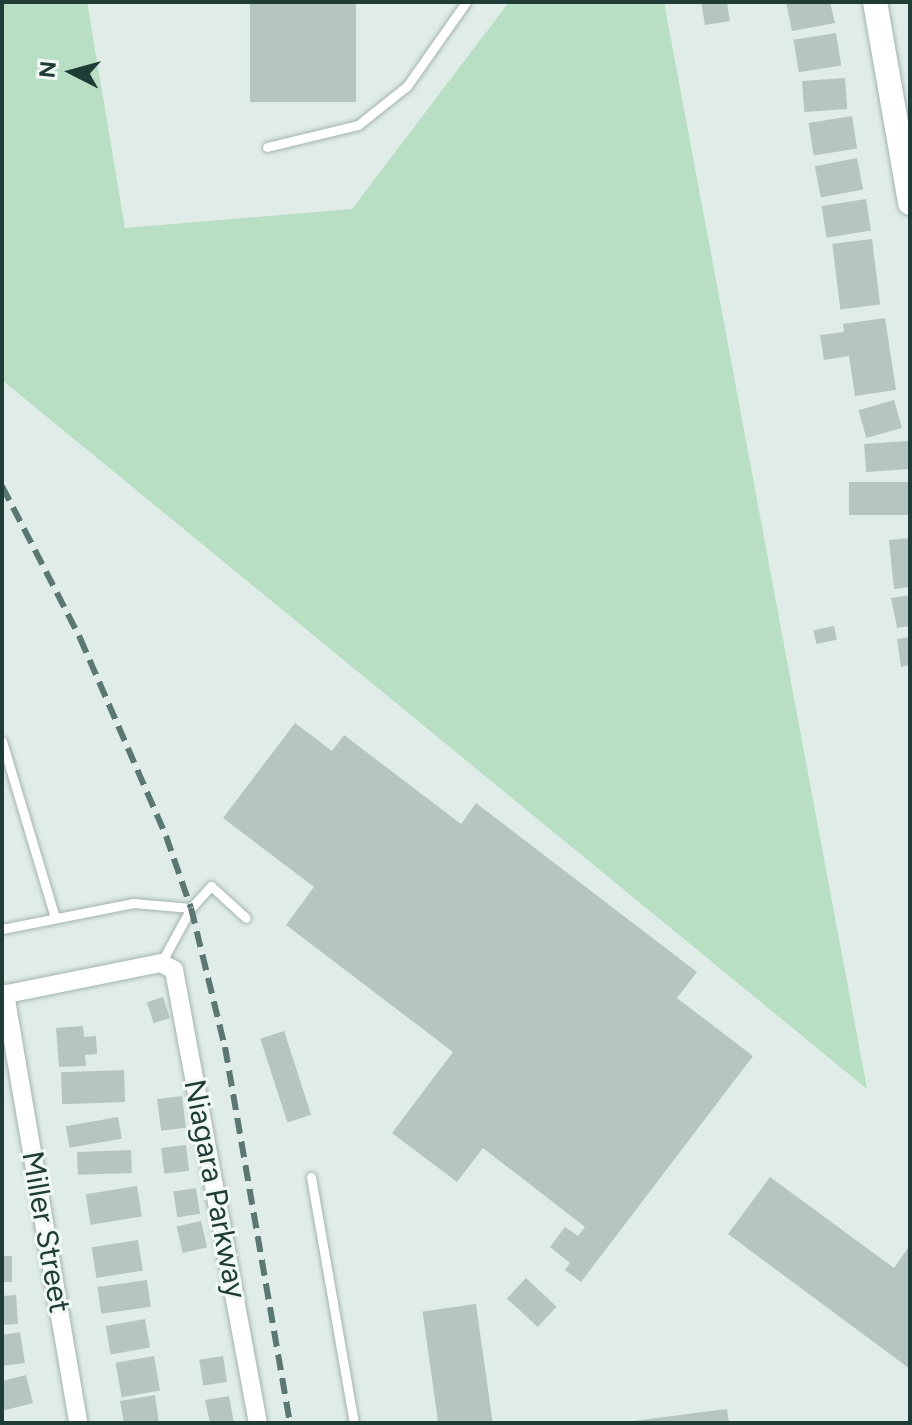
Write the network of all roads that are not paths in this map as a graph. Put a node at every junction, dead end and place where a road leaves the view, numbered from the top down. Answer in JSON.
{"nodes":[{"id":1,"x":466,"y":2,"type":"edge"},
{"id":2,"x":875,"y":2,"type":"edge"},
{"id":3,"x":267,"y":147,"type":"dead end"},
{"id":4,"x":910,"y":203,"type":"edge"},
{"id":5,"x":2,"y":741,"type":"edge"},
{"id":6,"x":191,"y":908,"type":"junction"},
{"id":7,"x":55,"y":918,"type":"junction"},
{"id":8,"x":246,"y":918,"type":"dead end"},
{"id":9,"x":2,"y":929,"type":"edge"},
{"id":10,"x":161,"y":963,"type":"junction"},
{"id":11,"x":3,"y":994,"type":"edge"},
{"id":12,"x":311,"y":1177,"type":"dead end"},
{"id":13,"x":78,"y":1423,"type":"edge"},
{"id":14,"x":258,"y":1423,"type":"edge"},
{"id":15,"x":354,"y":1423,"type":"edge"}],
"edges":[{"from":1,"to":3,"type":"lane"},
{"from":2,"to":4,"type":"street"},
{"from":5,"to":7,"type":"lane"},
{"from":6,"to":7,"type":"lane"},
{"from":6,"to":8,"type":"lane"},
{"from":6,"to":10,"type":"lane"},
{"from":7,"to":9,"type":"lane"},
{"from":10,"to":11,"type":"street"},
{"from":10,"to":14,"type":"street","name":"Niagara Parkway"},
{"from":11,"to":13,"type":"street","name":"Miller Street"},
{"from":12,"to":15,"type":"lane"}]}
